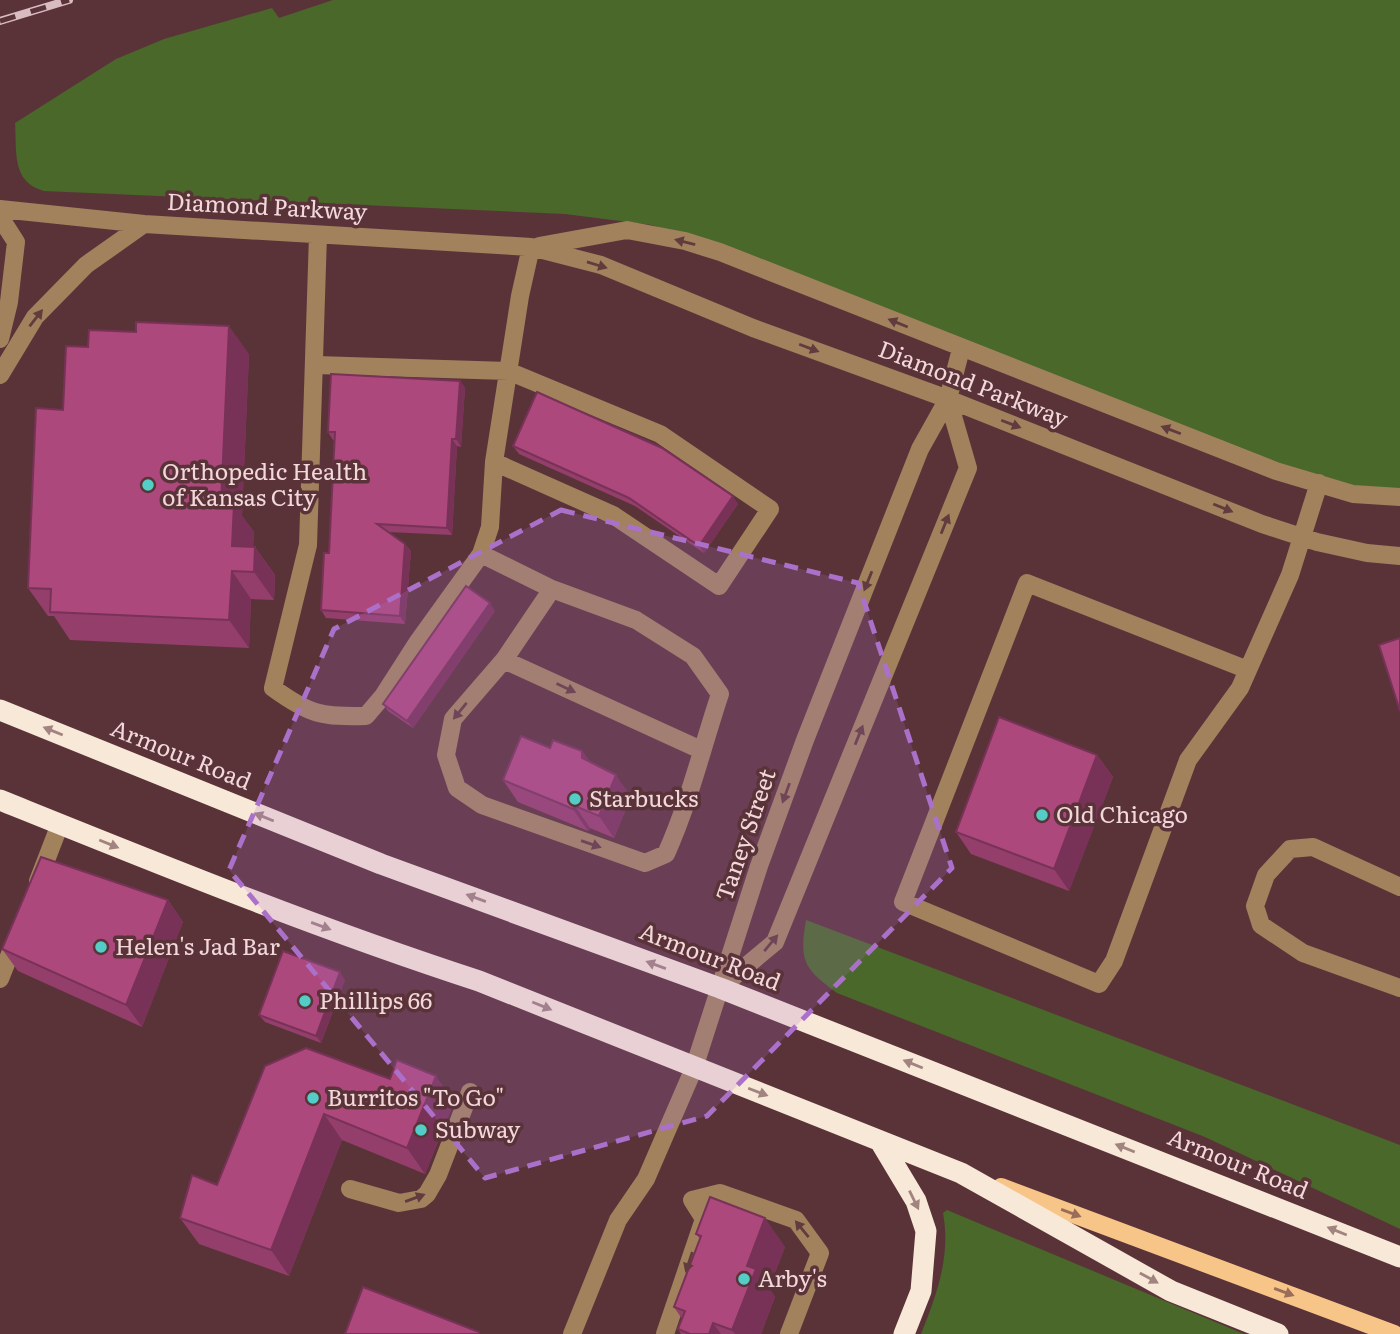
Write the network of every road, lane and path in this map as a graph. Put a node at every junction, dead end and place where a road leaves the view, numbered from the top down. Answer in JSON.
{"nodes":[{"id":1,"x":0,"y":209,"type":"edge"},
{"id":2,"x":0,"y":217,"type":"edge"},
{"id":3,"x":144,"y":225,"type":"junction"},
{"id":4,"x":318,"y":235,"type":"junction"},
{"id":5,"x":531,"y":247,"type":"junction"},
{"id":6,"x":0,"y":339,"type":"edge"},
{"id":7,"x":961,"y":349,"type":"junction"},
{"id":8,"x":316,"y":365,"type":"junction"},
{"id":9,"x":508,"y":371,"type":"junction"},
{"id":10,"x":0,"y":375,"type":"edge"},
{"id":11,"x":947,"y":399,"type":"junction"},
{"id":12,"x":494,"y":462,"type":"junction"},
{"id":13,"x":1319,"y":484,"type":"junction"},
{"id":14,"x":1400,"y":497,"type":"edge"},
{"id":15,"x":1301,"y":537,"type":"junction"},
{"id":16,"x":481,"y":554,"type":"junction"},
{"id":17,"x":1400,"y":556,"type":"edge"},
{"id":18,"x":552,"y":589,"type":"junction"},
{"id":19,"x":505,"y":660,"type":"junction"},
{"id":20,"x":1248,"y":670,"type":"junction"},
{"id":21,"x":0,"y":710,"type":"edge"},
{"id":22,"x":701,"y":750,"type":"junction"},
{"id":23,"x":0,"y":800,"type":"edge"},
{"id":24,"x":60,"y":824,"type":"junction"},
{"id":25,"x":1400,"y":887,"type":"edge"},
{"id":26,"x":0,"y":979,"type":"edge"},
{"id":27,"x":720,"y":988,"type":"junction"},
{"id":28,"x":1400,"y":988,"type":"edge"},
{"id":29,"x":694,"y":1068,"type":"junction"},
{"id":30,"x":470,"y":1092,"type":"dead end"},
{"id":31,"x":880,"y":1141,"type":"junction"},
{"id":32,"x":961,"y":1173,"type":"junction"},
{"id":33,"x":350,"y":1189,"type":"dead end"},
{"id":34,"x":1400,"y":1256,"type":"edge"},
{"id":35,"x":572,"y":1334,"type":"edge"},
{"id":36,"x":665,"y":1334,"type":"edge"},
{"id":37,"x":789,"y":1334,"type":"edge"},
{"id":38,"x":904,"y":1334,"type":"edge"},
{"id":39,"x":1278,"y":1334,"type":"edge"},
{"id":40,"x":1394,"y":1334,"type":"edge"}],
"edges":[{"from":1,"to":3,"type":"street","name":"Diamond Parkway"},
{"from":2,"to":6,"type":"street"},
{"from":3,"to":4,"type":"street","name":"Diamond Parkway"},
{"from":10,"to":3,"type":"street","one_way":true},
{"from":4,"to":5,"type":"street","name":"Diamond Parkway"},
{"from":4,"to":8,"type":"street"},
{"from":7,"to":5,"type":"street","name":"Diamond Parkway","one_way":true},
{"from":5,"to":9,"type":"street"},
{"from":5,"to":11,"type":"street","name":"Diamond Parkway","one_way":true},
{"from":7,"to":11,"type":"street","name":"Taney Street"},
{"from":13,"to":7,"type":"street","name":"Diamond Parkway","one_way":true},
{"from":8,"to":9,"type":"street"},
{"from":8,"to":16,"type":"street"},
{"from":9,"to":12,"type":"street"},
{"from":9,"to":12,"type":"street"},
{"from":11,"to":15,"type":"street","name":"Diamond Parkway","one_way":true},
{"from":11,"to":27,"type":"street","name":"Taney Street","one_way":true},
{"from":27,"to":11,"type":"street","one_way":true},
{"from":12,"to":16,"type":"street"},
{"from":13,"to":14,"type":"street","name":"Diamond Parkway"},
{"from":13,"to":15,"type":"street"},
{"from":15,"to":17,"type":"street","name":"Diamond Parkway"},
{"from":15,"to":20,"type":"street"},
{"from":16,"to":18,"type":"street"},
{"from":18,"to":19,"type":"street"},
{"from":18,"to":22,"type":"street"},
{"from":19,"to":22,"type":"street","one_way":true},
{"from":19,"to":22,"type":"street","one_way":true},
{"from":20,"to":20,"type":"street"},
{"from":27,"to":21,"type":"highway","name":"Armour Road","one_way":true},
{"from":23,"to":24,"type":"highway"},
{"from":24,"to":26,"type":"street"},
{"from":24,"to":29,"type":"highway","one_way":true},
{"from":25,"to":28,"type":"street"},
{"from":27,"to":29,"type":"street","name":"Taney Street"},
{"from":34,"to":27,"type":"highway","name":"Armour Road","one_way":true},
{"from":29,"to":31,"type":"highway","one_way":true},
{"from":29,"to":35,"type":"street","name":"Taney Street"},
{"from":33,"to":30,"type":"street","one_way":true},
{"from":31,"to":32,"type":"highway"},
{"from":31,"to":38,"type":"highway","one_way":true},
{"from":32,"to":39,"type":"highway","one_way":true},
{"from":32,"to":40,"type":"main road","one_way":true},
{"from":37,"to":36,"type":"street","one_way":true}]}
